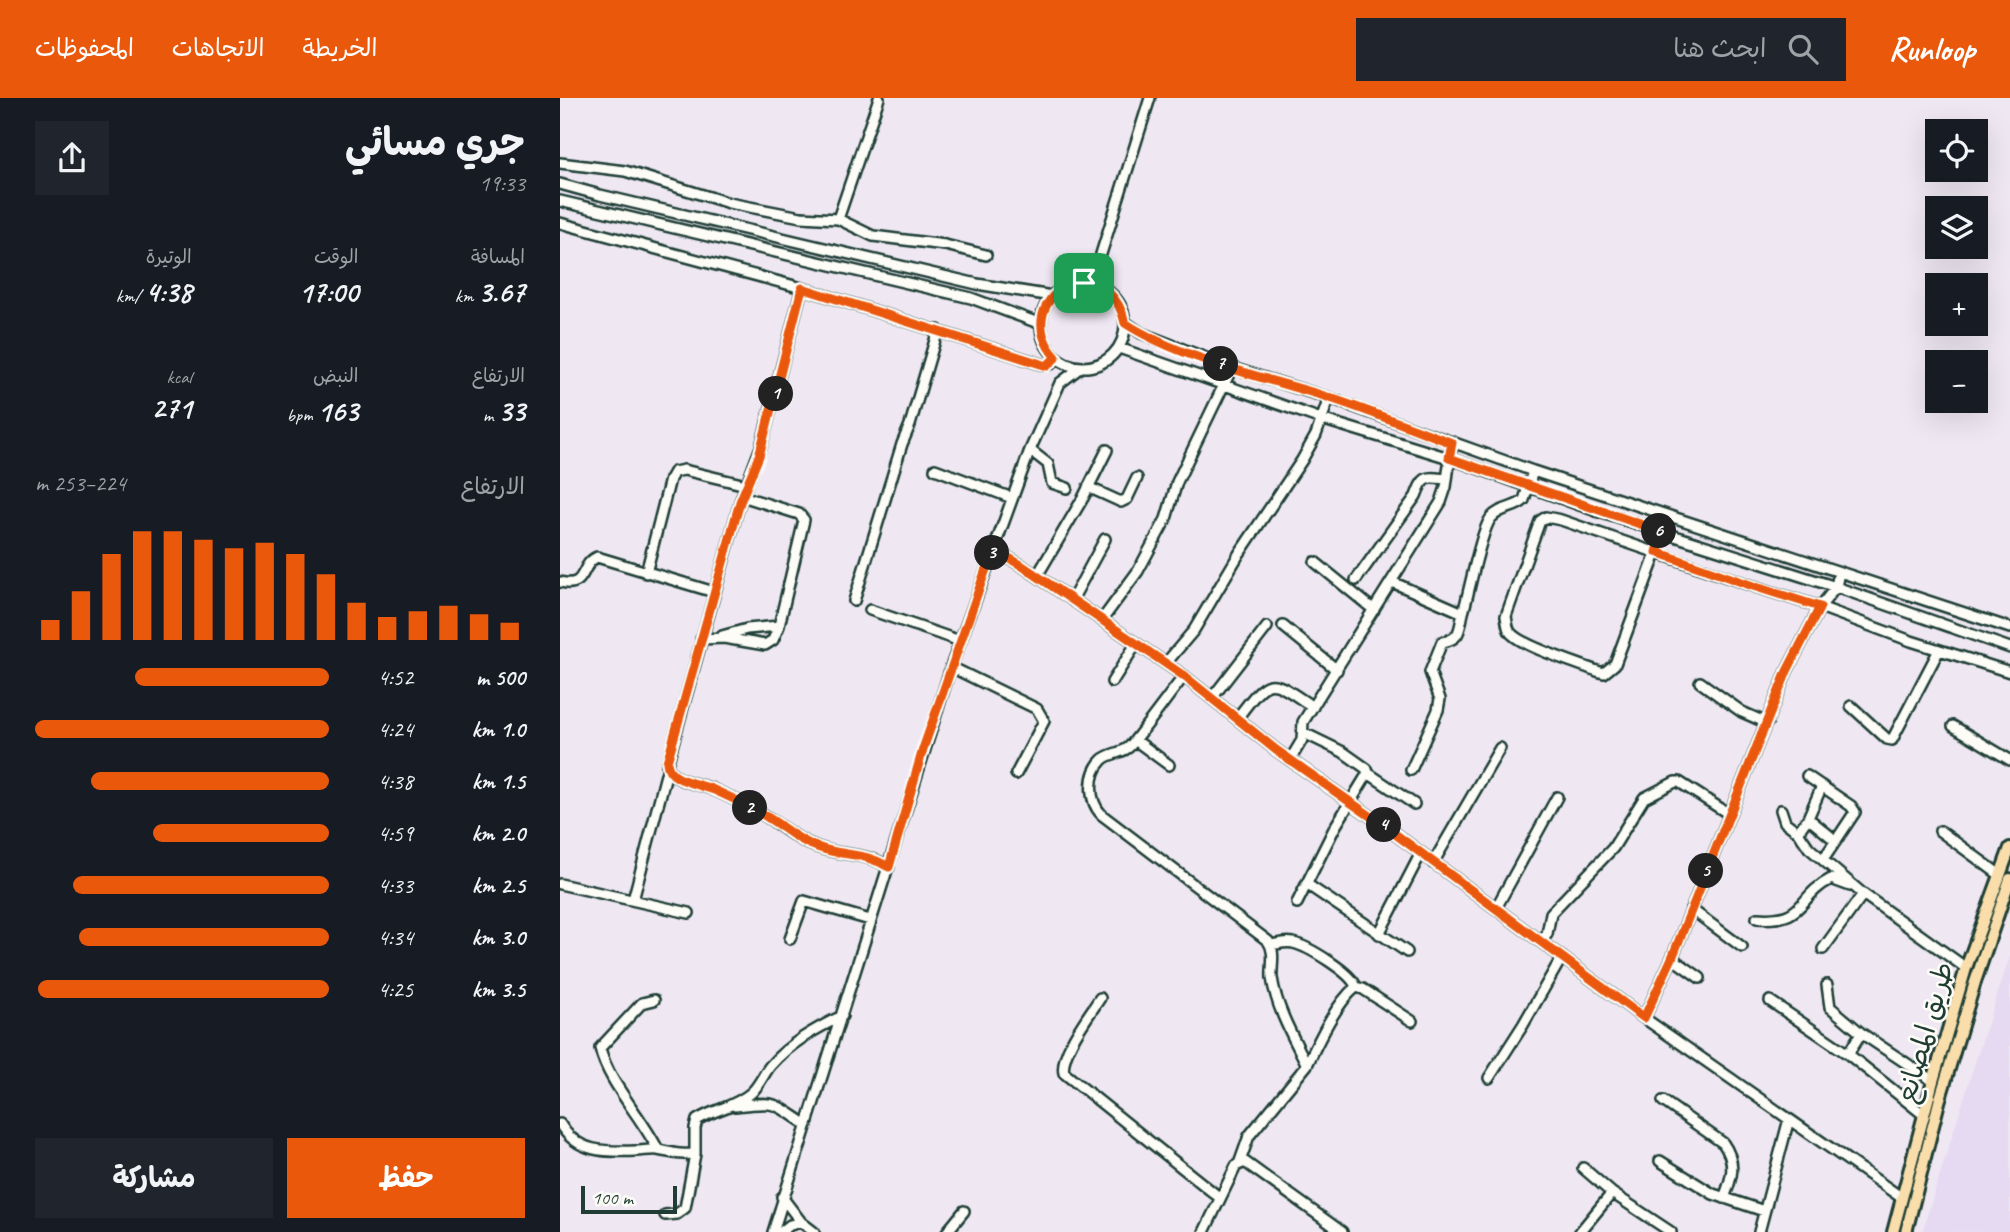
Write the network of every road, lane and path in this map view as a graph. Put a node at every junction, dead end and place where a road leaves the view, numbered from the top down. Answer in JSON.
{"nodes":[{"id":1,"x":879,"y":98,"type":"edge"},
{"id":2,"x":1150,"y":98,"type":"edge"},
{"id":3,"x":560,"y":163,"type":"edge"},
{"id":4,"x":560,"y":184,"type":"edge"},
{"id":5,"x":560,"y":201,"type":"edge"},
{"id":6,"x":838,"y":219,"type":"junction"},
{"id":7,"x":560,"y":223,"type":"edge"},
{"id":8,"x":1101,"y":254,"type":"dead end"},
{"id":9,"x":986,"y":255,"type":"dead end"},
{"id":10,"x":802,"y":288,"type":"junction"},
{"id":11,"x":1052,"y":296,"type":"junction"},
{"id":12,"x":1125,"y":323,"type":"junction"},
{"id":13,"x":1041,"y":324,"type":"junction"},
{"id":14,"x":937,"y":330,"type":"junction"},
{"id":15,"x":1119,"y":348,"type":"junction"},
{"id":16,"x":1057,"y":358,"type":"junction"},
{"id":17,"x":1081,"y":367,"type":"junction"},
{"id":18,"x":1232,"y":368,"type":"junction"},
{"id":19,"x":1060,"y":383,"type":"junction"},
{"id":20,"x":1224,"y":385,"type":"junction"},
{"id":21,"x":1329,"y":398,"type":"junction"},
{"id":22,"x":1321,"y":419,"type":"junction"},
{"id":23,"x":1452,"y":443,"type":"junction"},
{"id":24,"x":1030,"y":450,"type":"junction"},
{"id":25,"x":1107,"y":450,"type":"dead end"},
{"id":26,"x":1449,"y":458,"type":"junction"},
{"id":27,"x":935,"y":469,"type":"dead end"},
{"id":28,"x":1533,"y":471,"type":"junction"},
{"id":29,"x":1137,"y":478,"type":"dead end"},
{"id":30,"x":1447,"y":479,"type":"junction"},
{"id":31,"x":746,"y":485,"type":"junction"},
{"id":32,"x":1529,"y":486,"type":"junction"},
{"id":33,"x":1088,"y":487,"type":"junction"},
{"id":34,"x":1067,"y":488,"type":"dead end"},
{"id":35,"x":742,"y":496,"type":"junction"},
{"id":36,"x":1012,"y":498,"type":"junction"},
{"id":37,"x":1670,"y":516,"type":"junction"},
{"id":38,"x":1663,"y":532,"type":"junction"},
{"id":39,"x":1105,"y":539,"type":"dead end"},
{"id":40,"x":993,"y":549,"type":"junction"},
{"id":41,"x":1657,"y":552,"type":"junction"},
{"id":42,"x":1315,"y":562,"type":"dead end"},
{"id":43,"x":1839,"y":572,"type":"junction"},
{"id":44,"x":646,"y":573,"type":"junction"},
{"id":45,"x":1037,"y":576,"type":"junction"},
{"id":46,"x":1356,"y":580,"type":"dead end"},
{"id":47,"x":560,"y":582,"type":"edge"},
{"id":48,"x":1392,"y":582,"type":"junction"},
{"id":49,"x":1836,"y":587,"type":"junction"},
{"id":50,"x":714,"y":592,"type":"junction"},
{"id":51,"x":1072,"y":600,"type":"junction"},
{"id":52,"x":854,"y":601,"type":"dead end"},
{"id":53,"x":1820,"y":607,"type":"junction"},
{"id":54,"x":870,"y":610,"type":"dead end"},
{"id":55,"x":1374,"y":610,"type":"junction"},
{"id":56,"x":1463,"y":613,"type":"junction"},
{"id":57,"x":1101,"y":620,"type":"junction"},
{"id":58,"x":779,"y":626,"type":"junction"},
{"id":59,"x":1283,"y":626,"type":"dead end"},
{"id":60,"x":1267,"y":627,"type":"dead end"},
{"id":61,"x":2010,"y":628,"type":"edge"},
{"id":62,"x":717,"y":638,"type":"junction"},
{"id":63,"x":701,"y":639,"type":"junction"},
{"id":64,"x":960,"y":641,"type":"junction"},
{"id":65,"x":1136,"y":643,"type":"junction"},
{"id":66,"x":2010,"y":648,"type":"edge"},
{"id":67,"x":1940,"y":650,"type":"junction"},
{"id":68,"x":1166,"y":663,"type":"junction"},
{"id":69,"x":951,"y":667,"type":"junction"},
{"id":70,"x":1337,"y":670,"type":"junction"},
{"id":71,"x":2010,"y":672,"type":"edge"},
{"id":72,"x":1184,"y":676,"type":"junction"},
{"id":73,"x":1112,"y":682,"type":"dead end"},
{"id":74,"x":1699,"y":682,"type":"dead end"},
{"id":75,"x":1212,"y":698,"type":"junction"},
{"id":76,"x":1851,"y":706,"type":"dead end"},
{"id":77,"x":1312,"y":707,"type":"junction"},
{"id":78,"x":1238,"y":718,"type":"junction"},
{"id":79,"x":1767,"y":723,"type":"junction"},
{"id":80,"x":1953,"y":726,"type":"dead end"},
{"id":81,"x":1304,"y":733,"type":"junction"},
{"id":82,"x":1135,"y":740,"type":"junction"},
{"id":83,"x":1500,"y":748,"type":"dead end"},
{"id":84,"x":1290,"y":760,"type":"junction"},
{"id":85,"x":2010,"y":760,"type":"edge"},
{"id":86,"x":1169,"y":765,"type":"dead end"},
{"id":87,"x":668,"y":767,"type":"junction"},
{"id":88,"x":1411,"y":770,"type":"dead end"},
{"id":89,"x":1368,"y":773,"type":"junction"},
{"id":90,"x":1016,"y":774,"type":"dead end"},
{"id":91,"x":1807,"y":776,"type":"dead end"},
{"id":92,"x":1822,"y":786,"type":"junction"},
{"id":93,"x":1557,"y":797,"type":"dead end"},
{"id":94,"x":1350,"y":801,"type":"junction"},
{"id":95,"x":1414,"y":804,"type":"dead end"},
{"id":96,"x":1782,"y":810,"type":"dead end"},
{"id":97,"x":1729,"y":814,"type":"junction"},
{"id":98,"x":1808,"y":818,"type":"junction"},
{"id":99,"x":1940,"y":831,"type":"dead end"},
{"id":100,"x":1798,"y":832,"type":"junction"},
{"id":101,"x":1836,"y":841,"type":"junction"},
{"id":102,"x":2010,"y":848,"type":"edge"},
{"id":103,"x":1421,"y":853,"type":"junction"},
{"id":104,"x":1823,"y":860,"type":"junction"},
{"id":105,"x":1433,"y":863,"type":"junction"},
{"id":106,"x":889,"y":867,"type":"junction"},
{"id":107,"x":2005,"y":877,"type":"edge"},
{"id":108,"x":560,"y":884,"type":"edge"},
{"id":109,"x":1308,"y":884,"type":"junction"},
{"id":110,"x":1859,"y":891,"type":"junction"},
{"id":111,"x":633,"y":900,"type":"junction"},
{"id":112,"x":1297,"y":903,"type":"dead end"},
{"id":113,"x":1496,"y":908,"type":"junction"},
{"id":114,"x":1690,"y":909,"type":"junction"},
{"id":115,"x":689,"y":913,"type":"dead end"},
{"id":116,"x":1757,"y":918,"type":"dead end"},
{"id":117,"x":870,"y":920,"type":"junction"},
{"id":118,"x":1379,"y":934,"type":"junction"},
{"id":119,"x":790,"y":939,"type":"dead end"},
{"id":120,"x":1541,"y":942,"type":"junction"},
{"id":121,"x":1271,"y":945,"type":"junction"},
{"id":122,"x":1742,"y":947,"type":"dead end"},
{"id":123,"x":1823,"y":949,"type":"dead end"},
{"id":124,"x":1407,"y":952,"type":"dead end"},
{"id":125,"x":1562,"y":957,"type":"junction"},
{"id":126,"x":1672,"y":958,"type":"junction"},
{"id":127,"x":1966,"y":968,"type":"junction"},
{"id":128,"x":1700,"y":978,"type":"dead end"},
{"id":129,"x":1827,"y":985,"type":"dead end"},
{"id":130,"x":1356,"y":987,"type":"junction"},
{"id":131,"x":1100,"y":998,"type":"dead end"},
{"id":132,"x":654,"y":1000,"type":"dead end"},
{"id":133,"x":1770,"y":1001,"type":"dead end"},
{"id":134,"x":842,"y":1016,"type":"junction"},
{"id":135,"x":1644,"y":1018,"type":"junction"},
{"id":136,"x":1412,"y":1021,"type":"dead end"},
{"id":137,"x":1861,"y":1033,"type":"junction"},
{"id":138,"x":1848,"y":1054,"type":"junction"},
{"id":139,"x":1307,"y":1065,"type":"junction"},
{"id":140,"x":1489,"y":1078,"type":"dead end"},
{"id":141,"x":1933,"y":1080,"type":"junction"},
{"id":142,"x":1663,"y":1101,"type":"dead end"},
{"id":143,"x":733,"y":1106,"type":"junction"},
{"id":144,"x":1924,"y":1115,"type":"junction"},
{"id":145,"x":1789,"y":1119,"type":"junction"},
{"id":146,"x":560,"y":1124,"type":"edge"},
{"id":147,"x":807,"y":1125,"type":"junction"},
{"id":148,"x":658,"y":1150,"type":"junction"},
{"id":149,"x":695,"y":1154,"type":"junction"},
{"id":150,"x":1660,"y":1161,"type":"dead end"},
{"id":151,"x":1238,"y":1164,"type":"junction"},
{"id":152,"x":1583,"y":1168,"type":"dead end"},
{"id":153,"x":1612,"y":1193,"type":"junction"},
{"id":154,"x":782,"y":1197,"type":"junction"},
{"id":155,"x":1220,"y":1198,"type":"junction"},
{"id":156,"x":1724,"y":1198,"type":"junction"},
{"id":157,"x":1902,"y":1198,"type":"junction"},
{"id":158,"x":964,"y":1210,"type":"dead end"},
{"id":159,"x":1764,"y":1211,"type":"junction"},
{"id":160,"x":666,"y":1215,"type":"dead end"},
{"id":161,"x":801,"y":1222,"type":"junction"},
{"id":162,"x":1659,"y":1229,"type":"edge"},
{"id":163,"x":773,"y":1232,"type":"edge"},
{"id":164,"x":781,"y":1232,"type":"edge"},
{"id":165,"x":814,"y":1232,"type":"edge"},
{"id":166,"x":947,"y":1232,"type":"edge"},
{"id":167,"x":1204,"y":1232,"type":"edge"},
{"id":168,"x":1342,"y":1232,"type":"edge"},
{"id":169,"x":1580,"y":1232,"type":"edge"},
{"id":170,"x":1671,"y":1232,"type":"edge"},
{"id":171,"x":1759,"y":1232,"type":"edge"},
{"id":172,"x":1893,"y":1232,"type":"edge"},
{"id":173,"x":1906,"y":1232,"type":"edge"}],
"edges":[{"from":1,"to":6,"type":"street"},
{"from":2,"to":8,"type":"street"},
{"from":3,"to":6,"type":"street"},
{"from":4,"to":11,"type":"street"},
{"from":5,"to":13,"type":"street"},
{"from":6,"to":9,"type":"street"},
{"from":7,"to":10,"type":"street"},
{"from":10,"to":14,"type":"street"},
{"from":10,"to":31,"type":"street"},
{"from":11,"to":12,"type":"street"},
{"from":11,"to":13,"type":"street"},
{"from":12,"to":15,"type":"street"},
{"from":12,"to":18,"type":"street"},
{"from":13,"to":16,"type":"street"},
{"from":14,"to":16,"type":"street"},
{"from":14,"to":52,"type":"street"},
{"from":15,"to":17,"type":"street"},
{"from":15,"to":20,"type":"street"},
{"from":16,"to":17,"type":"street"},
{"from":16,"to":19,"type":"street"},
{"from":17,"to":19,"type":"street"},
{"from":18,"to":20,"type":"street"},
{"from":18,"to":21,"type":"street"},
{"from":19,"to":24,"type":"street"},
{"from":20,"to":22,"type":"street"},
{"from":20,"to":57,"type":"street"},
{"from":21,"to":22,"type":"street"},
{"from":21,"to":23,"type":"street"},
{"from":22,"to":26,"type":"street"},
{"from":22,"to":68,"type":"street"},
{"from":23,"to":26,"type":"street"},
{"from":23,"to":28,"type":"street"},
{"from":24,"to":34,"type":"street"},
{"from":24,"to":36,"type":"street"},
{"from":25,"to":33,"type":"street"},
{"from":26,"to":30,"type":"street"},
{"from":26,"to":32,"type":"street"},
{"from":27,"to":36,"type":"street"},
{"from":28,"to":32,"type":"street"},
{"from":28,"to":37,"type":"street"},
{"from":29,"to":33,"type":"street"},
{"from":30,"to":46,"type":"street"},
{"from":30,"to":48,"type":"street"},
{"from":31,"to":35,"type":"street"},
{"from":31,"to":44,"type":"street"},
{"from":32,"to":38,"type":"street"},
{"from":32,"to":56,"type":"street"},
{"from":33,"to":45,"type":"street"},
{"from":35,"to":50,"type":"street"},
{"from":35,"to":58,"type":"street"},
{"from":36,"to":40,"type":"street"},
{"from":37,"to":38,"type":"street"},
{"from":37,"to":43,"type":"street"},
{"from":38,"to":41,"type":"street"},
{"from":38,"to":49,"type":"street"},
{"from":39,"to":51,"type":"street"},
{"from":40,"to":45,"type":"street"},
{"from":40,"to":64,"type":"street"},
{"from":41,"to":41,"type":"street"},
{"from":41,"to":53,"type":"street"},
{"from":42,"to":55,"type":"street"},
{"from":43,"to":49,"type":"street"},
{"from":43,"to":61,"type":"street"},
{"from":44,"to":47,"type":"street"},
{"from":44,"to":50,"type":"street"},
{"from":45,"to":51,"type":"street"},
{"from":48,"to":55,"type":"street"},
{"from":48,"to":56,"type":"street"},
{"from":49,"to":53,"type":"street"},
{"from":49,"to":66,"type":"street"},
{"from":50,"to":63,"type":"street"},
{"from":51,"to":57,"type":"street"},
{"from":53,"to":67,"type":"street"},
{"from":53,"to":79,"type":"street"},
{"from":54,"to":64,"type":"street"},
{"from":55,"to":70,"type":"street"},
{"from":56,"to":88,"type":"street"},
{"from":57,"to":65,"type":"street"},
{"from":58,"to":62,"type":"street"},
{"from":58,"to":62,"type":"street"},
{"from":59,"to":70,"type":"street"},
{"from":60,"to":75,"type":"street"},
{"from":62,"to":63,"type":"street"},
{"from":63,"to":87,"type":"street"},
{"from":64,"to":69,"type":"street"},
{"from":65,"to":68,"type":"street"},
{"from":65,"to":73,"type":"street"},
{"from":67,"to":71,"type":"street"},
{"from":67,"to":76,"type":"street"},
{"from":68,"to":72,"type":"street"},
{"from":69,"to":90,"type":"street"},
{"from":69,"to":106,"type":"street"},
{"from":70,"to":77,"type":"street"},
{"from":72,"to":75,"type":"street"},
{"from":72,"to":82,"type":"street"},
{"from":74,"to":79,"type":"street"},
{"from":75,"to":78,"type":"street"},
{"from":77,"to":78,"type":"street"},
{"from":77,"to":81,"type":"street"},
{"from":78,"to":84,"type":"street"},
{"from":79,"to":97,"type":"street"},
{"from":80,"to":85,"type":"street"},
{"from":81,"to":84,"type":"street"},
{"from":81,"to":89,"type":"street"},
{"from":82,"to":86,"type":"street"},
{"from":82,"to":121,"type":"street"},
{"from":83,"to":105,"type":"street"},
{"from":84,"to":94,"type":"street"},
{"from":87,"to":106,"type":"street"},
{"from":87,"to":111,"type":"street"},
{"from":89,"to":94,"type":"street"},
{"from":89,"to":95,"type":"street"},
{"from":91,"to":92,"type":"street"},
{"from":92,"to":98,"type":"street"},
{"from":92,"to":101,"type":"street"},
{"from":93,"to":113,"type":"street"},
{"from":94,"to":103,"type":"street"},
{"from":94,"to":109,"type":"street"},
{"from":96,"to":100,"type":"street"},
{"from":97,"to":114,"type":"street"},
{"from":97,"to":120,"type":"street"},
{"from":98,"to":100,"type":"street"},
{"from":98,"to":101,"type":"street"},
{"from":99,"to":107,"type":"street"},
{"from":100,"to":104,"type":"street"},
{"from":101,"to":104,"type":"street"},
{"from":102,"to":107,"type":"main road","name":"طريق المصانع"},
{"from":103,"to":105,"type":"street"},
{"from":103,"to":118,"type":"street"},
{"from":104,"to":110,"type":"street"},
{"from":105,"to":113,"type":"street"},
{"from":106,"to":117,"type":"street"},
{"from":107,"to":127,"type":"main road","name":"طريق المصانع"},
{"from":107,"to":173,"type":"main road","name":"طريق المصانع"},
{"from":108,"to":111,"type":"street"},
{"from":109,"to":112,"type":"street"},
{"from":109,"to":118,"type":"street"},
{"from":110,"to":116,"type":"street"},
{"from":110,"to":123,"type":"street"},
{"from":110,"to":127,"type":"street"},
{"from":111,"to":115,"type":"street"},
{"from":113,"to":120,"type":"street"},
{"from":114,"to":122,"type":"street"},
{"from":114,"to":126,"type":"street"},
{"from":117,"to":119,"type":"street"},
{"from":117,"to":134,"type":"street"},
{"from":118,"to":124,"type":"street"},
{"from":120,"to":125,"type":"street"},
{"from":121,"to":130,"type":"street"},
{"from":121,"to":139,"type":"street"},
{"from":125,"to":135,"type":"street"},
{"from":125,"to":140,"type":"street"},
{"from":126,"to":128,"type":"street"},
{"from":126,"to":135,"type":"street"},
{"from":127,"to":141,"type":"main road","name":"طريق المصانع"},
{"from":129,"to":137,"type":"street"},
{"from":130,"to":136,"type":"street"},
{"from":130,"to":139,"type":"street"},
{"from":131,"to":155,"type":"street"},
{"from":132,"to":148,"type":"street"},
{"from":133,"to":138,"type":"street"},
{"from":134,"to":143,"type":"street"},
{"from":134,"to":147,"type":"street"},
{"from":135,"to":145,"type":"street"},
{"from":137,"to":138,"type":"street"},
{"from":137,"to":141,"type":"street"},
{"from":138,"to":144,"type":"street"},
{"from":139,"to":151,"type":"street"},
{"from":141,"to":144,"type":"main road","name":"طريق المصانع"},
{"from":142,"to":156,"type":"street"},
{"from":143,"to":147,"type":"street"},
{"from":143,"to":149,"type":"street"},
{"from":144,"to":157,"type":"main road","name":"طريق المصانع"},
{"from":145,"to":157,"type":"street"},
{"from":145,"to":159,"type":"street"},
{"from":146,"to":148,"type":"street"},
{"from":147,"to":154,"type":"street"},
{"from":148,"to":149,"type":"street"},
{"from":149,"to":160,"type":"street"},
{"from":150,"to":156,"type":"street"},
{"from":151,"to":155,"type":"street"},
{"from":151,"to":168,"type":"street"},
{"from":152,"to":153,"type":"street"},
{"from":153,"to":162,"type":"street"},
{"from":153,"to":169,"type":"street"},
{"from":154,"to":161,"type":"street"},
{"from":154,"to":163,"type":"street"},
{"from":155,"to":167,"type":"street"},
{"from":156,"to":159,"type":"street"},
{"from":157,"to":172,"type":"main road","name":"طريق المصانع"},
{"from":158,"to":166,"type":"street"},
{"from":159,"to":171,"type":"street"},
{"from":161,"to":164,"type":"street"},
{"from":161,"to":165,"type":"street"},
{"from":162,"to":170,"type":"street"}]}
